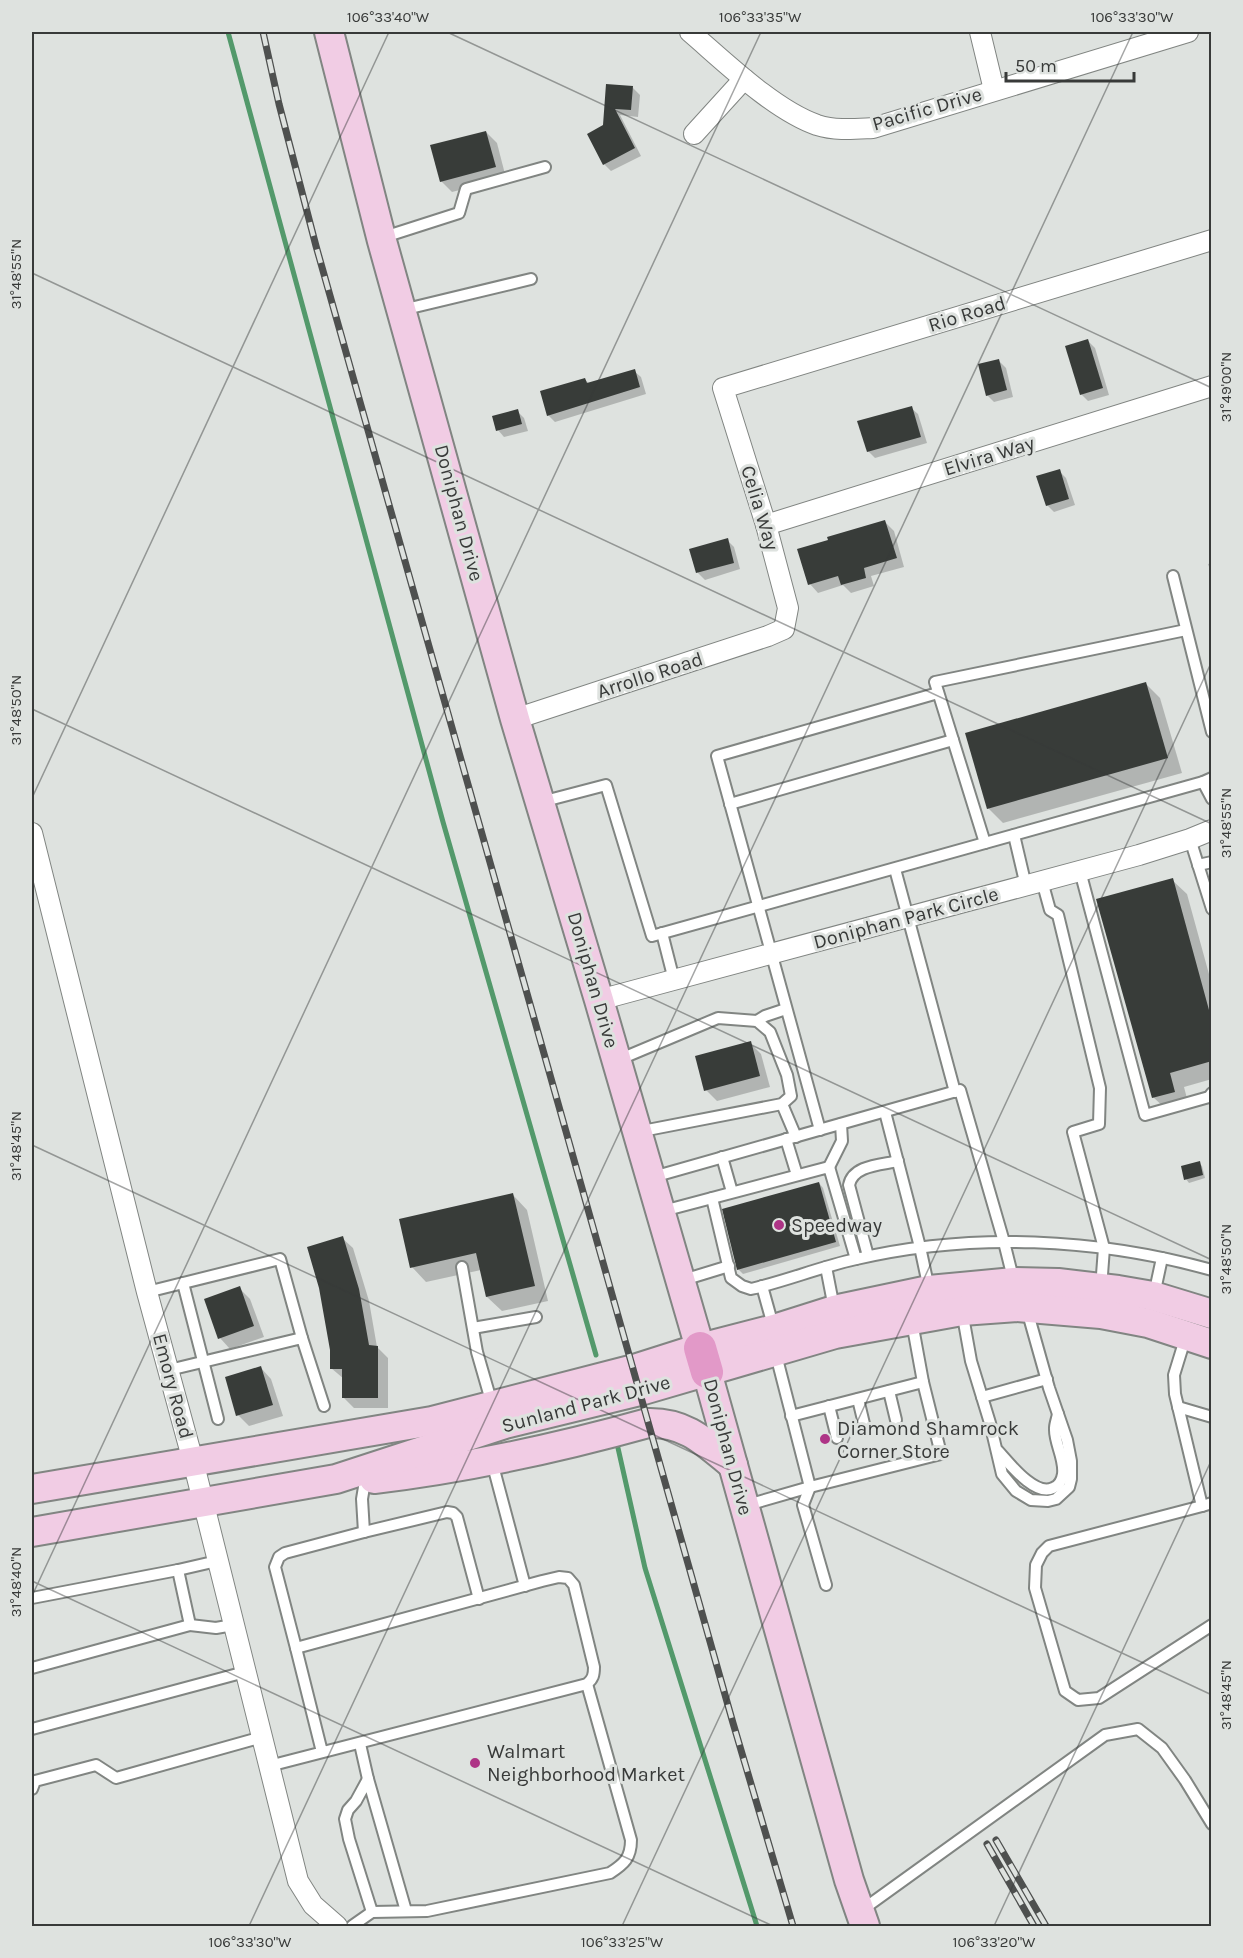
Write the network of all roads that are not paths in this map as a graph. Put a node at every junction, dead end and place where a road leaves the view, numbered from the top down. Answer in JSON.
{"nodes":[{"id":1,"x":690,"y":32,"type":"edge"},
{"id":2,"x":980,"y":32,"type":"edge"},
{"id":3,"x":1188,"y":32,"type":"edge"},
{"id":4,"x":334,"y":33,"type":"edge"},
{"id":5,"x":744,"y":79,"type":"junction"},
{"id":6,"x":994,"y":90,"type":"junction"},
{"id":7,"x":694,"y":134,"type":"dead end"},
{"id":8,"x":545,"y":167,"type":"dead end"},
{"id":9,"x":381,"y":238,"type":"junction"},
{"id":10,"x":1212,"y":240,"type":"edge"},
{"id":11,"x":531,"y":279,"type":"dead end"},
{"id":12,"x":401,"y":310,"type":"junction"},
{"id":13,"x":1212,"y":386,"type":"edge"},
{"id":14,"x":723,"y":388,"type":"joint"},
{"id":15,"x":766,"y":525,"type":"junction"},
{"id":16,"x":1173,"y":576,"type":"dead end"},
{"id":17,"x":784,"y":629,"type":"joint"},
{"id":18,"x":1186,"y":630,"type":"junction"},
{"id":19,"x":939,"y":693,"type":"junction"},
{"id":20,"x":515,"y":719,"type":"junction"},
{"id":21,"x":1212,"y":732,"type":"edge"},
{"id":22,"x":953,"y":740,"type":"junction"},
{"id":23,"x":1207,"y":780,"type":"edge"},
{"id":24,"x":1212,"y":799,"type":"edge"},
{"id":25,"x":540,"y":802,"type":"junction"},
{"id":26,"x":730,"y":804,"type":"junction"},
{"id":27,"x":1212,"y":830,"type":"edge"},
{"id":28,"x":32,"y":833,"type":"edge"},
{"id":29,"x":1014,"y":835,"type":"junction"},
{"id":30,"x":1190,"y":839,"type":"junction"},
{"id":31,"x":985,"y":843,"type":"junction"},
{"id":32,"x":1212,"y":862,"type":"edge"},
{"id":33,"x":1198,"y":865,"type":"junction"},
{"id":34,"x":895,"y":869,"type":"junction"},
{"id":35,"x":1080,"y":871,"type":"junction"},
{"id":36,"x":1034,"y":884,"type":"junction"},
{"id":37,"x":758,"y":907,"type":"junction"},
{"id":38,"x":1212,"y":909,"type":"edge"},
{"id":39,"x":907,"y":917,"type":"junction"},
{"id":40,"x":662,"y":933,"type":"junction"},
{"id":41,"x":771,"y":954,"type":"junction"},
{"id":42,"x":674,"y":980,"type":"junction"},
{"id":43,"x":599,"y":1000,"type":"junction"},
{"id":44,"x":786,"y":1009,"type":"junction"},
{"id":45,"x":757,"y":1021,"type":"junction"},
{"id":46,"x":616,"y":1061,"type":"junction"},
{"id":47,"x":810,"y":1092,"type":"junction"},
{"id":48,"x":956,"y":1092,"type":"junction"},
{"id":49,"x":1212,"y":1093,"type":"edge"},
{"id":50,"x":791,"y":1096,"type":"junction"},
{"id":51,"x":782,"y":1104,"type":"junction"},
{"id":52,"x":885,"y":1112,"type":"junction"},
{"id":53,"x":841,"y":1124,"type":"junction"},
{"id":54,"x":820,"y":1130,"type":"junction"},
{"id":55,"x":637,"y":1132,"type":"junction"},
{"id":56,"x":791,"y":1138,"type":"junction"},
{"id":57,"x":722,"y":1157,"type":"junction"},
{"id":58,"x":898,"y":1161,"type":"junction"},
{"id":59,"x":829,"y":1167,"type":"junction"},
{"id":60,"x":796,"y":1175,"type":"junction"},
{"id":61,"x":649,"y":1178,"type":"junction"},
{"id":62,"x":732,"y":1192,"type":"junction"},
{"id":63,"x":712,"y":1198,"type":"junction"},
{"id":64,"x":659,"y":1212,"type":"junction"},
{"id":65,"x":1004,"y":1242,"type":"junction"},
{"id":66,"x":920,"y":1247,"type":"junction"},
{"id":67,"x":1104,"y":1248,"type":"junction"},
{"id":68,"x":868,"y":1256,"type":"junction"},
{"id":69,"x":1162,"y":1258,"type":"junction"},
{"id":70,"x":856,"y":1259,"type":"junction"},
{"id":71,"x":729,"y":1266,"type":"junction"},
{"id":72,"x":462,"y":1267,"type":"dead end"},
{"id":73,"x":826,"y":1267,"type":"junction"},
{"id":74,"x":1212,"y":1270,"type":"edge"},
{"id":75,"x":679,"y":1282,"type":"junction"},
{"id":76,"x":1014,"y":1282,"type":"junction"},
{"id":77,"x":183,"y":1283,"type":"junction"},
{"id":78,"x":762,"y":1286,"type":"junction"},
{"id":79,"x":1101,"y":1288,"type":"junction"},
{"id":80,"x":929,"y":1290,"type":"junction"},
{"id":81,"x":147,"y":1292,"type":"junction"},
{"id":82,"x":1154,"y":1296,"type":"junction"},
{"id":83,"x":1026,"y":1308,"type":"junction"},
{"id":84,"x":834,"y":1310,"type":"junction"},
{"id":85,"x":962,"y":1311,"type":"junction"},
{"id":86,"x":1212,"y":1314,"type":"edge"},
{"id":87,"x":536,"y":1317,"type":"dead end"},
{"id":88,"x":912,"y":1320,"type":"junction"},
{"id":89,"x":473,"y":1328,"type":"junction"},
{"id":90,"x":302,"y":1338,"type":"junction"},
{"id":91,"x":775,"y":1340,"type":"junction"},
{"id":92,"x":1199,"y":1340,"type":"edge"},
{"id":93,"x":704,"y":1360,"type":"junction"},
{"id":94,"x":203,"y":1362,"type":"junction"},
{"id":95,"x":169,"y":1370,"type":"junction"},
{"id":96,"x":1047,"y":1378,"type":"junction"},
{"id":97,"x":923,"y":1382,"type":"junction"},
{"id":98,"x":889,"y":1391,"type":"junction"},
{"id":99,"x":982,"y":1397,"type":"junction"},
{"id":100,"x":858,"y":1399,"type":"junction"},
{"id":101,"x":492,"y":1405,"type":"junction"},
{"id":102,"x":324,"y":1406,"type":"dead end"},
{"id":103,"x":829,"y":1406,"type":"junction"},
{"id":104,"x":1178,"y":1407,"type":"junction"},
{"id":105,"x":791,"y":1416,"type":"junction"},
{"id":106,"x":1212,"y":1417,"type":"edge"},
{"id":107,"x":218,"y":1419,"type":"dead end"},
{"id":108,"x":896,"y":1420,"type":"dead end"},
{"id":109,"x":865,"y":1428,"type":"dead end"},
{"id":110,"x":837,"y":1438,"type":"dead end"},
{"id":111,"x":904,"y":1450,"type":"dead end"},
{"id":112,"x":873,"y":1458,"type":"dead end"},
{"id":113,"x":193,"y":1461,"type":"junction"},
{"id":114,"x":492,"y":1462,"type":"junction"},
{"id":115,"x":907,"y":1463,"type":"junction"},
{"id":116,"x":733,"y":1465,"type":"junction"},
{"id":117,"x":877,"y":1470,"type":"junction"},
{"id":118,"x":366,"y":1474,"type":"junction"},
{"id":119,"x":810,"y":1487,"type":"junction"},
{"id":120,"x":32,"y":1490,"type":"edge"},
{"id":121,"x":202,"y":1502,"type":"junction"},
{"id":122,"x":1207,"y":1504,"type":"edge"},
{"id":123,"x":744,"y":1506,"type":"junction"},
{"id":124,"x":32,"y":1532,"type":"edge"},
{"id":125,"x":363,"y":1532,"type":"junction"},
{"id":126,"x":217,"y":1561,"type":"junction"},
{"id":127,"x":178,"y":1570,"type":"junction"},
{"id":128,"x":826,"y":1585,"type":"dead end"},
{"id":129,"x":525,"y":1586,"type":"junction"},
{"id":130,"x":32,"y":1598,"type":"edge"},
{"id":131,"x":479,"y":1599,"type":"junction"},
{"id":132,"x":190,"y":1625,"type":"junction"},
{"id":133,"x":233,"y":1625,"type":"junction"},
{"id":134,"x":1212,"y":1625,"type":"edge"},
{"id":135,"x":296,"y":1648,"type":"junction"},
{"id":136,"x":32,"y":1668,"type":"edge"},
{"id":137,"x":245,"y":1672,"type":"junction"},
{"id":138,"x":587,"y":1684,"type":"junction"},
{"id":139,"x":32,"y":1729,"type":"edge"},
{"id":140,"x":262,"y":1737,"type":"junction"},
{"id":141,"x":360,"y":1744,"type":"junction"},
{"id":142,"x":322,"y":1752,"type":"junction"},
{"id":143,"x":269,"y":1766,"type":"junction"},
{"id":144,"x":368,"y":1779,"type":"junction"},
{"id":145,"x":32,"y":1790,"type":"edge"},
{"id":146,"x":1212,"y":1824,"type":"edge"},
{"id":147,"x":406,"y":1911,"type":"junction"},
{"id":148,"x":372,"y":1912,"type":"junction"},
{"id":149,"x":862,"y":1919,"type":"edge"},
{"id":150,"x":337,"y":1926,"type":"edge"},
{"id":151,"x":352,"y":1926,"type":"edge"}],
"edges":[{"from":1,"to":5,"type":"street","name":"Pacific Drive"},
{"from":2,"to":6,"type":"street"},
{"from":3,"to":6,"type":"street","name":"Pacific Drive"},
{"from":4,"to":9,"type":"main road","name":"Doniphan Drive"},
{"from":5,"to":6,"type":"street","name":"Pacific Drive"},
{"from":5,"to":7,"type":"street"},
{"from":8,"to":9,"type":"lane"},
{"from":9,"to":12,"type":"main road","name":"Doniphan Drive"},
{"from":10,"to":14,"type":"street","name":"Rio Road"},
{"from":11,"to":12,"type":"lane"},
{"from":12,"to":20,"type":"main road","name":"Doniphan Drive"},
{"from":13,"to":15,"type":"street","name":"Elvira Way"},
{"from":14,"to":15,"type":"street","name":"Celia Way"},
{"from":15,"to":17,"type":"street","name":"Celia Way"},
{"from":16,"to":18,"type":"lane"},
{"from":17,"to":20,"type":"street","name":"Arrollo Road"},
{"from":18,"to":19,"type":"lane"},
{"from":18,"to":21,"type":"lane"},
{"from":19,"to":22,"type":"lane"},
{"from":19,"to":26,"type":"lane"},
{"from":20,"to":25,"type":"main road","name":"Doniphan Drive"},
{"from":22,"to":26,"type":"lane"},
{"from":22,"to":31,"type":"lane"},
{"from":23,"to":24,"type":"lane"},
{"from":23,"to":29,"type":"lane"},
{"from":25,"to":40,"type":"lane"},
{"from":25,"to":43,"type":"main road","name":"Doniphan Drive"},
{"from":26,"to":37,"type":"lane"},
{"from":27,"to":30,"type":"street","name":"Doniphan Park Circle"},
{"from":28,"to":81,"type":"street","name":"Emory Road"},
{"from":29,"to":31,"type":"lane"},
{"from":29,"to":36,"type":"lane"},
{"from":30,"to":33,"type":"lane"},
{"from":30,"to":35,"type":"street","name":"Doniphan Park Circle"},
{"from":31,"to":34,"type":"lane"},
{"from":32,"to":33,"type":"lane"},
{"from":33,"to":38,"type":"lane"},
{"from":34,"to":37,"type":"lane"},
{"from":34,"to":39,"type":"lane"},
{"from":35,"to":36,"type":"street","name":"Doniphan Park Circle"},
{"from":35,"to":49,"type":"lane"},
{"from":36,"to":39,"type":"street","name":"Doniphan Park Circle"},
{"from":36,"to":67,"type":"lane"},
{"from":37,"to":40,"type":"lane"},
{"from":37,"to":41,"type":"lane"},
{"from":39,"to":41,"type":"street","name":"Doniphan Park Circle"},
{"from":39,"to":48,"type":"lane"},
{"from":40,"to":42,"type":"lane"},
{"from":41,"to":42,"type":"street","name":"Doniphan Park Circle"},
{"from":41,"to":44,"type":"lane"},
{"from":42,"to":43,"type":"street","name":"Doniphan Park Circle"},
{"from":43,"to":46,"type":"main road","name":"Doniphan Drive"},
{"from":44,"to":45,"type":"lane"},
{"from":44,"to":47,"type":"lane"},
{"from":45,"to":46,"type":"lane"},
{"from":45,"to":50,"type":"lane"},
{"from":46,"to":55,"type":"main road","name":"Doniphan Drive"},
{"from":47,"to":50,"type":"lane"},
{"from":47,"to":54,"type":"lane"},
{"from":48,"to":52,"type":"lane"},
{"from":48,"to":65,"type":"lane"},
{"from":50,"to":51,"type":"lane"},
{"from":51,"to":55,"type":"lane"},
{"from":51,"to":56,"type":"lane"},
{"from":52,"to":53,"type":"lane"},
{"from":52,"to":58,"type":"lane"},
{"from":53,"to":54,"type":"lane"},
{"from":53,"to":59,"type":"lane"},
{"from":54,"to":56,"type":"lane"},
{"from":55,"to":61,"type":"main road","name":"Doniphan Drive"},
{"from":56,"to":57,"type":"lane"},
{"from":56,"to":60,"type":"lane"},
{"from":57,"to":61,"type":"lane"},
{"from":57,"to":62,"type":"lane"},
{"from":58,"to":66,"type":"lane"},
{"from":58,"to":68,"type":"lane"},
{"from":59,"to":60,"type":"lane"},
{"from":59,"to":70,"type":"lane"},
{"from":60,"to":62,"type":"lane"},
{"from":61,"to":64,"type":"main road","name":"Doniphan Drive"},
{"from":62,"to":63,"type":"lane"},
{"from":63,"to":64,"type":"lane"},
{"from":63,"to":71,"type":"lane"},
{"from":64,"to":75,"type":"main road","name":"Doniphan Drive"},
{"from":65,"to":66,"type":"lane"},
{"from":65,"to":67,"type":"lane"},
{"from":65,"to":76,"type":"lane"},
{"from":66,"to":68,"type":"lane"},
{"from":66,"to":80,"type":"lane"},
{"from":67,"to":69,"type":"lane"},
{"from":67,"to":79,"type":"lane"},
{"from":68,"to":70,"type":"lane"},
{"from":69,"to":74,"type":"lane"},
{"from":69,"to":82,"type":"lane"},
{"from":70,"to":73,"type":"lane"},
{"from":71,"to":75,"type":"lane"},
{"from":71,"to":78,"type":"lane"},
{"from":72,"to":89,"type":"lane"},
{"from":73,"to":78,"type":"lane"},
{"from":73,"to":84,"type":"lane"},
{"from":75,"to":93,"type":"main road","name":"Doniphan Drive"},
{"from":76,"to":79,"type":"main road","name":"Sunland Park Drive"},
{"from":76,"to":80,"type":"main road","name":"Sunland Park Drive"},
{"from":77,"to":81,"type":"lane"},
{"from":77,"to":90,"type":"lane"},
{"from":77,"to":94,"type":"lane"},
{"from":78,"to":91,"type":"lane"},
{"from":79,"to":82,"type":"main road","name":"Sunland Park Drive"},
{"from":80,"to":84,"type":"main road","name":"Sunland Park Drive"},
{"from":81,"to":95,"type":"street","name":"Emory Road"},
{"from":82,"to":86,"type":"main road","name":"Sunland Park Drive"},
{"from":83,"to":85,"type":"main road","name":"Sunland Park Drive"},
{"from":83,"to":92,"type":"main road","name":"Sunland Park Drive"},
{"from":83,"to":96,"type":"lane"},
{"from":84,"to":91,"type":"main road","name":"Sunland Park Drive"},
{"from":85,"to":88,"type":"main road","name":"Sunland Park Drive"},
{"from":85,"to":99,"type":"lane"},
{"from":87,"to":89,"type":"lane"},
{"from":88,"to":91,"type":"main road","name":"Sunland Park Drive"},
{"from":88,"to":97,"type":"lane"},
{"from":89,"to":101,"type":"lane"},
{"from":90,"to":94,"type":"lane"},
{"from":90,"to":102,"type":"lane"},
{"from":91,"to":93,"type":"main road","name":"Sunland Park Drive"},
{"from":91,"to":105,"type":"lane"},
{"from":92,"to":104,"type":"lane"},
{"from":93,"to":101,"type":"main road","name":"Sunland Park Drive"},
{"from":93,"to":116,"type":"main road","name":"Doniphan Drive"},
{"from":93,"to":118,"type":"main road","name":"Sunland Park Drive"},
{"from":94,"to":95,"type":"lane"},
{"from":94,"to":107,"type":"lane"},
{"from":95,"to":113,"type":"street","name":"Emory Road"},
{"from":96,"to":99,"type":"lane"},
{"from":96,"to":99,"type":"lane"},
{"from":97,"to":98,"type":"lane"},
{"from":97,"to":115,"type":"lane"},
{"from":98,"to":100,"type":"lane"},
{"from":98,"to":108,"type":"lane"},
{"from":100,"to":103,"type":"lane"},
{"from":100,"to":109,"type":"lane"},
{"from":101,"to":113,"type":"main road","name":"Sunland Park Drive"},
{"from":103,"to":105,"type":"lane"},
{"from":103,"to":110,"type":"lane"},
{"from":104,"to":106,"type":"lane"},
{"from":104,"to":122,"type":"lane"},
{"from":105,"to":119,"type":"lane"},
{"from":111,"to":115,"type":"lane"},
{"from":112,"to":117,"type":"lane"},
{"from":113,"to":120,"type":"main road","name":"Sunland Park Drive"},
{"from":113,"to":121,"type":"street","name":"Emory Road"},
{"from":114,"to":116,"type":"main road"},
{"from":114,"to":118,"type":"main road"},
{"from":114,"to":129,"type":"lane"},
{"from":115,"to":117,"type":"lane"},
{"from":116,"to":123,"type":"main road","name":"Doniphan Drive"},
{"from":117,"to":119,"type":"lane"},
{"from":118,"to":121,"type":"main road"},
{"from":118,"to":125,"type":"lane"},
{"from":119,"to":123,"type":"lane"},
{"from":119,"to":128,"type":"lane"},
{"from":121,"to":124,"type":"main road"},
{"from":121,"to":126,"type":"street","name":"Emory Road"},
{"from":122,"to":134,"type":"lane"},
{"from":123,"to":149,"type":"main road","name":"Doniphan Drive"},
{"from":125,"to":131,"type":"lane"},
{"from":125,"to":135,"type":"lane"},
{"from":126,"to":127,"type":"lane"},
{"from":126,"to":133,"type":"street","name":"Emory Road"},
{"from":127,"to":130,"type":"lane"},
{"from":127,"to":132,"type":"lane"},
{"from":129,"to":131,"type":"lane"},
{"from":129,"to":138,"type":"lane"},
{"from":131,"to":135,"type":"lane"},
{"from":132,"to":133,"type":"lane"},
{"from":132,"to":136,"type":"lane"},
{"from":133,"to":137,"type":"street","name":"Emory Road"},
{"from":135,"to":142,"type":"lane"},
{"from":137,"to":139,"type":"lane"},
{"from":137,"to":140,"type":"street","name":"Emory Road"},
{"from":138,"to":141,"type":"lane"},
{"from":138,"to":147,"type":"lane"},
{"from":140,"to":143,"type":"street","name":"Emory Road"},
{"from":140,"to":145,"type":"lane"},
{"from":141,"to":142,"type":"lane"},
{"from":141,"to":144,"type":"lane"},
{"from":142,"to":143,"type":"lane"},
{"from":143,"to":150,"type":"street","name":"Emory Road"},
{"from":144,"to":147,"type":"lane"},
{"from":144,"to":148,"type":"lane"},
{"from":146,"to":149,"type":"lane"},
{"from":147,"to":148,"type":"lane"},
{"from":148,"to":151,"type":"lane"}]}
